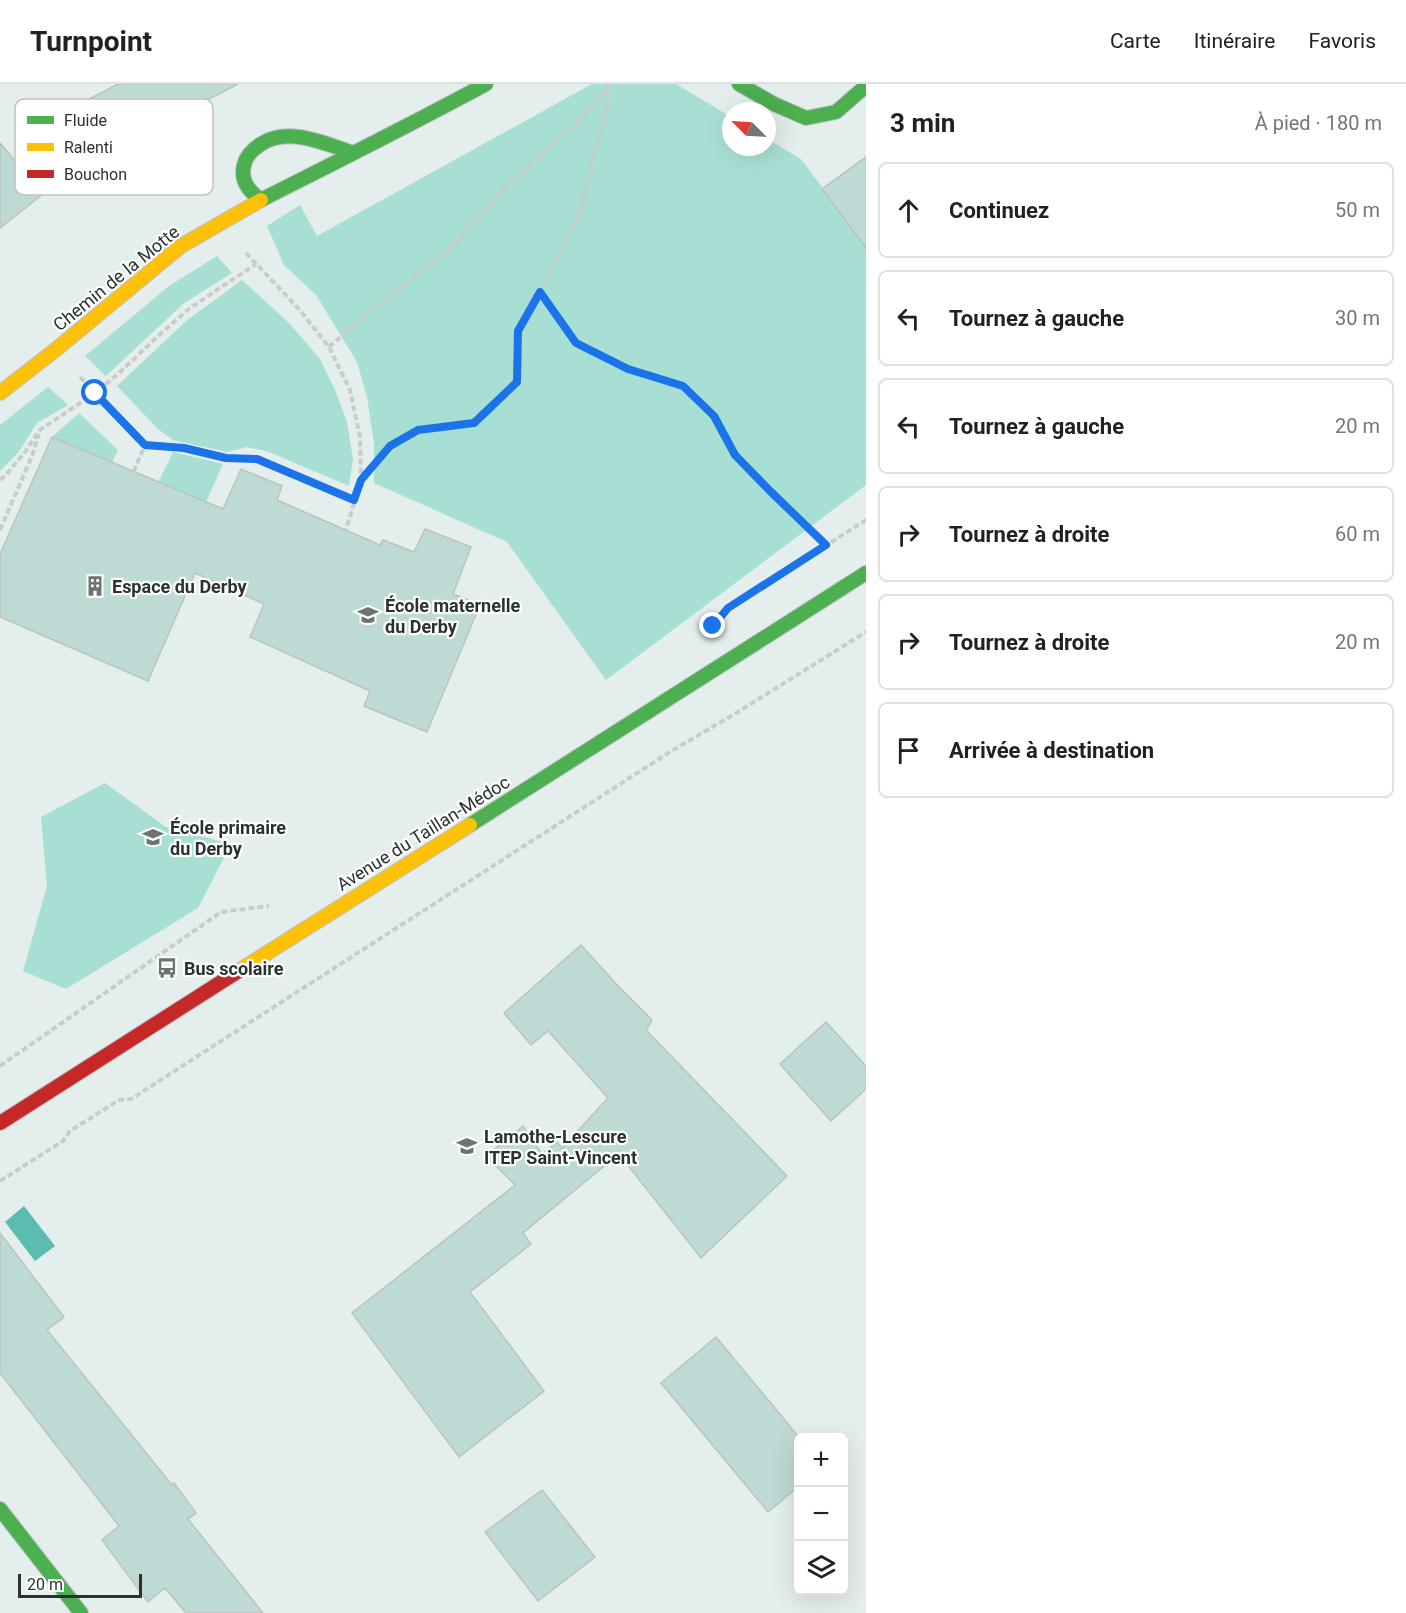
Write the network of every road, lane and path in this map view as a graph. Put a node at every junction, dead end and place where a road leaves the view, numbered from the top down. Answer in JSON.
{"nodes":[{"id":1,"x":486,"y":84,"type":"edge"},
{"id":2,"x":739,"y":84,"type":"edge"},
{"id":3,"x":608,"y":85,"type":"edge"},
{"id":4,"x":866,"y":86,"type":"edge"},
{"id":5,"x":354,"y":153,"type":"junction"},
{"id":6,"x":261,"y":200,"type":"junction"},
{"id":7,"x":219,"y":224,"type":"junction"},
{"id":8,"x":256,"y":264,"type":"junction"},
{"id":9,"x":540,"y":292,"type":"junction"},
{"id":10,"x":329,"y":347,"type":"junction"},
{"id":11,"x":54,"y":351,"type":"junction"},
{"id":12,"x":0,"y":393,"type":"edge"},
{"id":13,"x":95,"y":393,"type":"junction"},
{"id":14,"x":40,"y":430,"type":"junction"},
{"id":15,"x":145,"y":445,"type":"junction"},
{"id":16,"x":132,"y":475,"type":"dead end"},
{"id":17,"x":0,"y":480,"type":"edge"},
{"id":18,"x":361,"y":480,"type":"junction"},
{"id":19,"x":354,"y":500,"type":"junction"},
{"id":20,"x":866,"y":520,"type":"edge"},
{"id":21,"x":0,"y":530,"type":"edge"},
{"id":22,"x":346,"y":530,"type":"dead end"},
{"id":23,"x":826,"y":545,"type":"junction"},
{"id":24,"x":866,"y":573,"type":"edge"},
{"id":25,"x":713,"y":626,"type":"dead end"},
{"id":26,"x":866,"y":632,"type":"edge"},
{"id":27,"x":269,"y":906,"type":"dead end"},
{"id":28,"x":0,"y":1066,"type":"edge"},
{"id":29,"x":0,"y":1123,"type":"edge"},
{"id":30,"x":0,"y":1181,"type":"edge"},
{"id":31,"x":0,"y":1509,"type":"edge"},
{"id":32,"x":81,"y":1613,"type":"edge"}],
"edges":[{"from":1,"to":5,"type":"street","name":"Chemin de la Motte"},
{"from":2,"to":4,"type":"street"},
{"from":3,"to":9,"type":"path"},
{"from":3,"to":10,"type":"path"},
{"from":5,"to":6,"type":"street","name":"Chemin de la Motte"},
{"from":5,"to":6,"type":"street"},
{"from":6,"to":7,"type":"street","name":"Chemin de la Motte"},
{"from":7,"to":8,"type":"path"},
{"from":7,"to":11,"type":"street","name":"Chemin de la Motte"},
{"from":8,"to":10,"type":"path"},
{"from":8,"to":13,"type":"path"},
{"from":9,"to":18,"type":"path"},
{"from":9,"to":23,"type":"path"},
{"from":10,"to":18,"type":"path"},
{"from":11,"to":12,"type":"street","name":"Chemin de la Motte"},
{"from":11,"to":13,"type":"path"},
{"from":13,"to":14,"type":"path"},
{"from":13,"to":15,"type":"path"},
{"from":14,"to":17,"type":"path"},
{"from":14,"to":21,"type":"path"},
{"from":15,"to":16,"type":"path"},
{"from":15,"to":19,"type":"path"},
{"from":18,"to":19,"type":"path"},
{"from":19,"to":22,"type":"path"},
{"from":20,"to":23,"type":"path"},
{"from":23,"to":25,"type":"path"},
{"from":24,"to":29,"type":"street","name":"Avenue du Taillan-Médoc"},
{"from":26,"to":30,"type":"path"},
{"from":27,"to":28,"type":"path"},
{"from":31,"to":32,"type":"street"}]}
